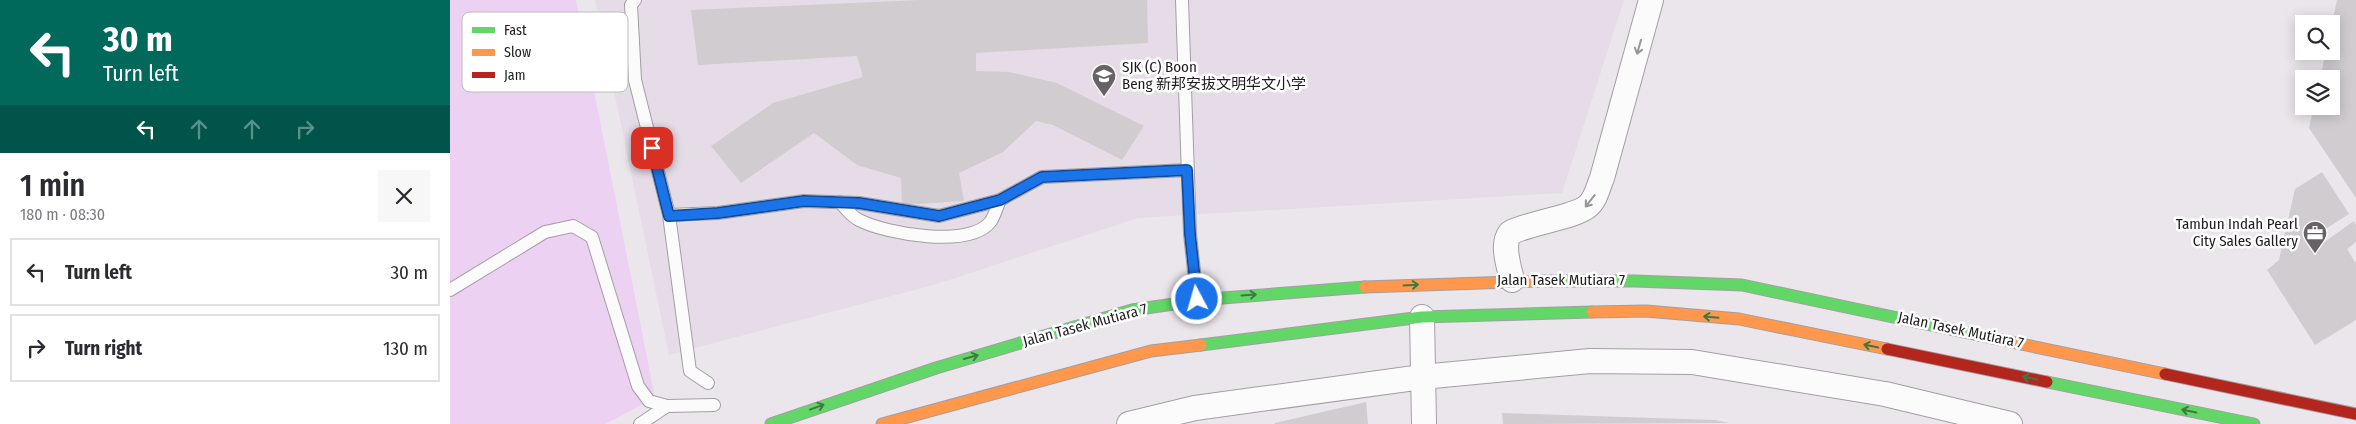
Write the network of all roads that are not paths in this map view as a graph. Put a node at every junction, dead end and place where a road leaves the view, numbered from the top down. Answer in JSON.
{"nodes":[{"id":1,"x":635,"y":0,"type":"edge"},
{"id":2,"x":1182,"y":0,"type":"edge"},
{"id":3,"x":1651,"y":0,"type":"edge"},
{"id":4,"x":1187,"y":170,"type":"junction"},
{"id":5,"x":1000,"y":200,"type":"junction"},
{"id":6,"x":840,"y":202,"type":"junction"},
{"id":7,"x":669,"y":216,"type":"junction"},
{"id":8,"x":1512,"y":280,"type":"junction"},
{"id":9,"x":450,"y":290,"type":"edge"},
{"id":10,"x":1197,"y":299,"type":"junction"},
{"id":11,"x":1422,"y":317,"type":"junction"},
{"id":12,"x":1422,"y":377,"type":"junction"},
{"id":13,"x":708,"y":383,"type":"dead end"},
{"id":14,"x":714,"y":405,"type":"dead end"},
{"id":15,"x":667,"y":406,"type":"junction"},
{"id":16,"x":2354,"y":413,"type":"edge"},
{"id":17,"x":640,"y":424,"type":"edge"},
{"id":18,"x":771,"y":424,"type":"edge"},
{"id":19,"x":882,"y":424,"type":"edge"},
{"id":20,"x":1129,"y":424,"type":"edge"},
{"id":21,"x":1424,"y":424,"type":"edge"},
{"id":22,"x":2010,"y":424,"type":"edge"},
{"id":23,"x":2254,"y":424,"type":"edge"}],
"edges":[{"from":1,"to":7,"type":"lane"},
{"from":2,"to":4,"type":"lane"},
{"from":3,"to":8,"type":"street","one_way":true},
{"from":4,"to":5,"type":"lane"},
{"from":4,"to":10,"type":"lane"},
{"from":5,"to":6,"type":"lane"},
{"from":5,"to":6,"type":"lane"},
{"from":6,"to":7,"type":"lane"},
{"from":7,"to":13,"type":"lane"},
{"from":10,"to":8,"type":"street","name":"Jalan Tasek Mutiara 7","one_way":true},
{"from":8,"to":16,"type":"street","name":"Jalan Tasek Mutiara 7"},
{"from":9,"to":15,"type":"lane"},
{"from":18,"to":10,"type":"street","name":"Jalan Tasek Mutiara 7","one_way":true},
{"from":11,"to":12,"type":"street"},
{"from":11,"to":19,"type":"street"},
{"from":23,"to":11,"type":"street","one_way":true},
{"from":12,"to":20,"type":"street"},
{"from":12,"to":21,"type":"street"},
{"from":12,"to":22,"type":"street"},
{"from":14,"to":15,"type":"lane"},
{"from":15,"to":17,"type":"lane"}]}
